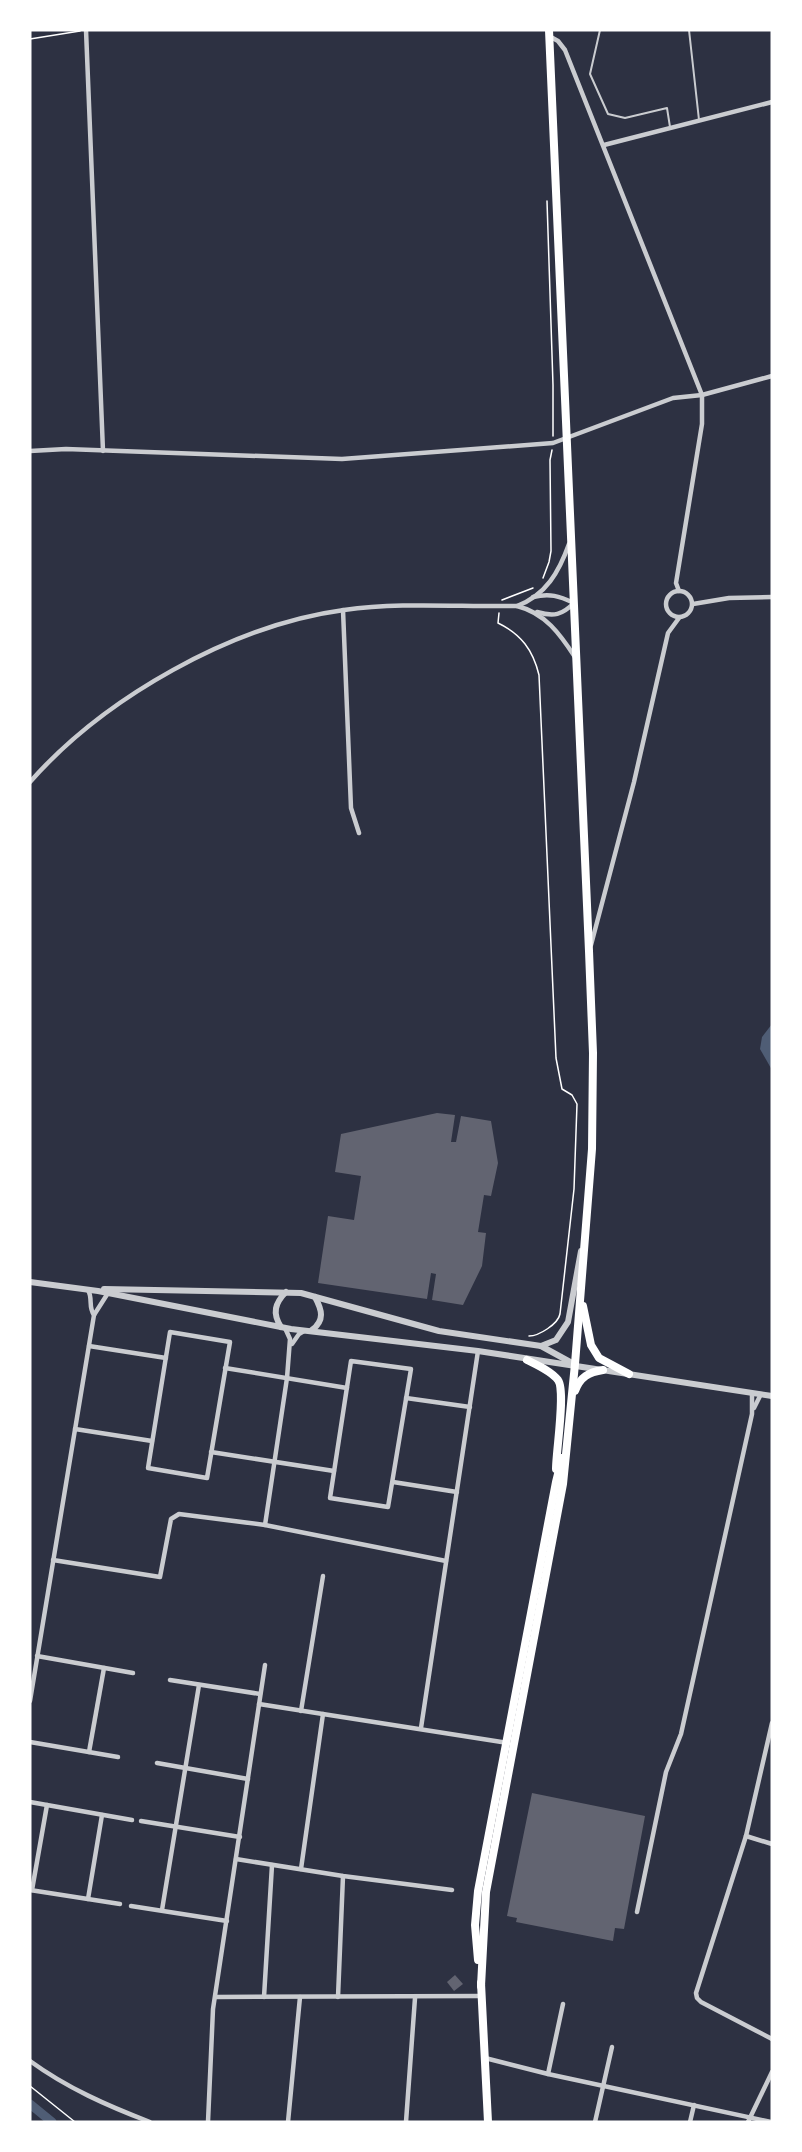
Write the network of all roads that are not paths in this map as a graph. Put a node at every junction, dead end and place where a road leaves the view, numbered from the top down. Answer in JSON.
{"nodes":[{"id":1,"x":88,"y":30,"type":"edge"},
{"id":2,"x":600,"y":30,"type":"edge"},
{"id":3,"x":689,"y":30,"type":"edge"},
{"id":4,"x":549,"y":33,"type":"edge"},
{"id":5,"x":772,"y":102,"type":"edge"},
{"id":6,"x":699,"y":120,"type":"junction"},
{"id":7,"x":670,"y":128,"type":"junction"},
{"id":8,"x":603,"y":145,"type":"junction"},
{"id":9,"x":772,"y":376,"type":"edge"},
{"id":10,"x":702,"y":395,"type":"junction"},
{"id":11,"x":566,"y":438,"type":"junction"},
{"id":12,"x":30,"y":451,"type":"edge"},
{"id":13,"x":103,"y":451,"type":"junction"},
{"id":14,"x":570,"y":543,"type":"junction"},
{"id":15,"x":678,"y":591,"type":"junction"},
{"id":16,"x":533,"y":597,"type":"junction"},
{"id":17,"x":772,"y":597,"type":"edge"},
{"id":18,"x":574,"y":603,"type":"junction"},
{"id":19,"x":693,"y":604,"type":"junction"},
{"id":20,"x":517,"y":606,"type":"junction"},
{"id":21,"x":343,"y":610,"type":"junction"},
{"id":22,"x":533,"y":611,"type":"junction"},
{"id":23,"x":679,"y":618,"type":"junction"},
{"id":24,"x":576,"y":659,"type":"junction"},
{"id":25,"x":30,"y":782,"type":"edge"},
{"id":26,"x":358,"y":833,"type":"dead end"},
{"id":27,"x":589,"y":951,"type":"junction"},
{"id":28,"x":590,"y":1194,"type":"junction"},
{"id":29,"x":30,"y":1282,"type":"edge"},
{"id":30,"x":77,"y":1288,"type":"junction"},
{"id":31,"x":87,"y":1289,"type":"junction"},
{"id":32,"x":103,"y":1291,"type":"junction"},
{"id":33,"x":286,"y":1292,"type":"junction"},
{"id":34,"x":581,"y":1296,"type":"junction"},
{"id":35,"x":315,"y":1297,"type":"junction"},
{"id":36,"x":91,"y":1298,"type":"junction"},
{"id":37,"x":94,"y":1315,"type":"junction"},
{"id":38,"x":283,"y":1327,"type":"junction"},
{"id":39,"x":308,"y":1330,"type":"junction"},
{"id":40,"x":89,"y":1346,"type":"junction"},
{"id":41,"x":541,"y":1346,"type":"junction"},
{"id":42,"x":291,"y":1347,"type":"junction"},
{"id":43,"x":478,"y":1351,"type":"junction"},
{"id":44,"x":166,"y":1358,"type":"junction"},
{"id":45,"x":527,"y":1360,"type":"junction"},
{"id":46,"x":575,"y":1364,"type":"junction"},
{"id":47,"x":225,"y":1368,"type":"junction"},
{"id":48,"x":603,"y":1370,"type":"junction"},
{"id":49,"x":629,"y":1374,"type":"junction"},
{"id":50,"x":287,"y":1378,"type":"junction"},
{"id":51,"x":347,"y":1388,"type":"junction"},
{"id":52,"x":752,"y":1393,"type":"junction"},
{"id":53,"x":761,"y":1395,"type":"junction"},
{"id":54,"x":772,"y":1396,"type":"edge"},
{"id":55,"x":406,"y":1398,"type":"junction"},
{"id":56,"x":571,"y":1401,"type":"junction"},
{"id":57,"x":470,"y":1407,"type":"junction"},
{"id":58,"x":753,"y":1411,"type":"junction"},
{"id":59,"x":75,"y":1429,"type":"junction"},
{"id":60,"x":567,"y":1439,"type":"junction"},
{"id":61,"x":152,"y":1441,"type":"junction"},
{"id":62,"x":211,"y":1452,"type":"junction"},
{"id":63,"x":274,"y":1462,"type":"junction"},
{"id":64,"x":334,"y":1471,"type":"junction"},
{"id":65,"x":393,"y":1482,"type":"junction"},
{"id":66,"x":555,"y":1482,"type":"junction"},
{"id":67,"x":457,"y":1492,"type":"junction"},
{"id":68,"x":265,"y":1525,"type":"junction"},
{"id":69,"x":53,"y":1560,"type":"junction"},
{"id":70,"x":446,"y":1561,"type":"junction"},
{"id":71,"x":323,"y":1576,"type":"dead end"},
{"id":72,"x":37,"y":1656,"type":"junction"},
{"id":73,"x":265,"y":1665,"type":"dead end"},
{"id":74,"x":104,"y":1668,"type":"junction"},
{"id":75,"x":133,"y":1673,"type":"dead end"},
{"id":76,"x":170,"y":1680,"type":"dead end"},
{"id":77,"x":199,"y":1685,"type":"junction"},
{"id":78,"x":260,"y":1694,"type":"junction"},
{"id":79,"x":30,"y":1701,"type":"edge"},
{"id":80,"x":259,"y":1704,"type":"junction"},
{"id":81,"x":301,"y":1711,"type":"junction"},
{"id":82,"x":323,"y":1714,"type":"junction"},
{"id":83,"x":772,"y":1723,"type":"edge"},
{"id":84,"x":421,"y":1728,"type":"junction"},
{"id":85,"x":30,"y":1742,"type":"edge"},
{"id":86,"x":510,"y":1743,"type":"junction"},
{"id":87,"x":89,"y":1752,"type":"junction"},
{"id":88,"x":765,"y":1753,"type":"junction"},
{"id":89,"x":772,"y":1754,"type":"edge"},
{"id":90,"x":118,"y":1757,"type":"dead end"},
{"id":91,"x":157,"y":1763,"type":"dead end"},
{"id":92,"x":184,"y":1768,"type":"junction"},
{"id":93,"x":248,"y":1779,"type":"junction"},
{"id":94,"x":30,"y":1802,"type":"edge"},
{"id":95,"x":47,"y":1805,"type":"junction"},
{"id":96,"x":102,"y":1815,"type":"junction"},
{"id":97,"x":132,"y":1820,"type":"dead end"},
{"id":98,"x":141,"y":1821,"type":"dead end"},
{"id":99,"x":175,"y":1827,"type":"junction"},
{"id":100,"x":747,"y":1836,"type":"junction"},
{"id":101,"x":240,"y":1837,"type":"junction"},
{"id":102,"x":772,"y":1844,"type":"edge"},
{"id":103,"x":236,"y":1859,"type":"junction"},
{"id":104,"x":272,"y":1865,"type":"junction"},
{"id":105,"x":301,"y":1869,"type":"junction"},
{"id":106,"x":344,"y":1876,"type":"junction"},
{"id":107,"x":31,"y":1890,"type":"edge"},
{"id":108,"x":452,"y":1890,"type":"dead end"},
{"id":109,"x":88,"y":1899,"type":"junction"},
{"id":110,"x":120,"y":1904,"type":"dead end"},
{"id":111,"x":131,"y":1905,"type":"dead end"},
{"id":112,"x":162,"y":1910,"type":"junction"},
{"id":113,"x":637,"y":1912,"type":"dead end"},
{"id":114,"x":227,"y":1921,"type":"junction"},
{"id":115,"x":482,"y":1996,"type":"junction"},
{"id":116,"x":216,"y":1997,"type":"junction"},
{"id":117,"x":264,"y":1997,"type":"junction"},
{"id":118,"x":300,"y":1997,"type":"junction"},
{"id":119,"x":338,"y":1998,"type":"junction"},
{"id":120,"x":415,"y":1998,"type":"junction"},
{"id":121,"x":563,"y":2004,"type":"dead end"},
{"id":122,"x":772,"y":2039,"type":"edge"},
{"id":123,"x":612,"y":2047,"type":"dead end"},
{"id":124,"x":485,"y":2058,"type":"junction"},
{"id":125,"x":30,"y":2061,"type":"edge"},
{"id":126,"x":772,"y":2072,"type":"edge"},
{"id":127,"x":548,"y":2074,"type":"junction"},
{"id":128,"x":604,"y":2086,"type":"junction"},
{"id":129,"x":694,"y":2105,"type":"junction"},
{"id":130,"x":749,"y":2120,"type":"edge"},
{"id":131,"x":150,"y":2122,"type":"edge"},
{"id":132,"x":208,"y":2122,"type":"edge"},
{"id":133,"x":288,"y":2122,"type":"edge"},
{"id":134,"x":406,"y":2122,"type":"edge"},
{"id":135,"x":489,"y":2122,"type":"edge"},
{"id":136,"x":595,"y":2122,"type":"edge"},
{"id":137,"x":690,"y":2122,"type":"edge"},
{"id":138,"x":771,"y":2122,"type":"edge"}],
"edges":[{"from":1,"to":13,"type":"street"},
{"from":2,"to":7,"type":"lane"},
{"from":3,"to":6,"type":"lane"},
{"from":4,"to":8,"type":"street"},
{"from":4,"to":11,"type":"main road"},
{"from":5,"to":6,"type":"street"},
{"from":6,"to":7,"type":"street"},
{"from":7,"to":8,"type":"street"},
{"from":8,"to":10,"type":"street"},
{"from":9,"to":10,"type":"street"},
{"from":10,"to":11,"type":"street"},
{"from":10,"to":15,"type":"street"},
{"from":11,"to":13,"type":"street"},
{"from":11,"to":14,"type":"main road"},
{"from":12,"to":13,"type":"street"},
{"from":14,"to":16,"type":"street"},
{"from":14,"to":18,"type":"main road"},
{"from":15,"to":19,"type":"street"},
{"from":15,"to":23,"type":"street"},
{"from":16,"to":18,"type":"street"},
{"from":16,"to":20,"type":"street"},
{"from":17,"to":19,"type":"street"},
{"from":18,"to":22,"type":"street"},
{"from":18,"to":24,"type":"main road"},
{"from":19,"to":23,"type":"street"},
{"from":20,"to":21,"type":"street"},
{"from":20,"to":22,"type":"street"},
{"from":21,"to":25,"type":"street"},
{"from":21,"to":26,"type":"street"},
{"from":22,"to":24,"type":"street"},
{"from":23,"to":27,"type":"street"},
{"from":24,"to":27,"type":"main road"},
{"from":27,"to":28,"type":"main road"},
{"from":28,"to":34,"type":"main road"},
{"from":28,"to":41,"type":"street"},
{"from":29,"to":30,"type":"street"},
{"from":30,"to":31,"type":"street"},
{"from":30,"to":32,"type":"street"},
{"from":31,"to":32,"type":"street"},
{"from":31,"to":36,"type":"street"},
{"from":32,"to":33,"type":"street"},
{"from":32,"to":36,"type":"street"},
{"from":32,"to":37,"type":"street"},
{"from":32,"to":38,"type":"street"},
{"from":33,"to":35,"type":"street"},
{"from":33,"to":38,"type":"street"},
{"from":34,"to":46,"type":"main road"},
{"from":34,"to":49,"type":"main road"},
{"from":35,"to":39,"type":"street"},
{"from":35,"to":41,"type":"street"},
{"from":36,"to":37,"type":"street"},
{"from":37,"to":40,"type":"street"},
{"from":38,"to":39,"type":"street"},
{"from":38,"to":42,"type":"street"},
{"from":39,"to":42,"type":"street"},
{"from":39,"to":43,"type":"street"},
{"from":40,"to":44,"type":"street"},
{"from":40,"to":59,"type":"street"},
{"from":41,"to":46,"type":"street"},
{"from":42,"to":50,"type":"street"},
{"from":43,"to":45,"type":"street"},
{"from":43,"to":57,"type":"street"},
{"from":44,"to":47,"type":"street"},
{"from":44,"to":61,"type":"street"},
{"from":45,"to":46,"type":"street"},
{"from":45,"to":66,"type":"main road"},
{"from":46,"to":48,"type":"street"},
{"from":46,"to":56,"type":"main road"},
{"from":47,"to":50,"type":"street"},
{"from":47,"to":62,"type":"street"},
{"from":48,"to":49,"type":"street"},
{"from":48,"to":56,"type":"main road"},
{"from":49,"to":52,"type":"street"},
{"from":50,"to":51,"type":"street"},
{"from":50,"to":63,"type":"street"},
{"from":51,"to":55,"type":"street"},
{"from":51,"to":64,"type":"street"},
{"from":52,"to":53,"type":"street"},
{"from":52,"to":58,"type":"street"},
{"from":53,"to":54,"type":"street"},
{"from":53,"to":58,"type":"street"},
{"from":55,"to":57,"type":"street"},
{"from":55,"to":65,"type":"street"},
{"from":56,"to":60,"type":"main road"},
{"from":57,"to":67,"type":"street"},
{"from":58,"to":113,"type":"street"},
{"from":59,"to":61,"type":"street"},
{"from":59,"to":69,"type":"street"},
{"from":60,"to":66,"type":"main road"},
{"from":60,"to":86,"type":"main road"},
{"from":61,"to":62,"type":"street"},
{"from":62,"to":63,"type":"street"},
{"from":63,"to":64,"type":"street"},
{"from":63,"to":68,"type":"street"},
{"from":64,"to":65,"type":"street"},
{"from":65,"to":67,"type":"street"},
{"from":66,"to":86,"type":"main road"},
{"from":67,"to":70,"type":"street"},
{"from":68,"to":69,"type":"street"},
{"from":68,"to":70,"type":"street"},
{"from":69,"to":72,"type":"street"},
{"from":70,"to":84,"type":"street"},
{"from":71,"to":81,"type":"street"},
{"from":72,"to":74,"type":"street"},
{"from":72,"to":79,"type":"street"},
{"from":73,"to":78,"type":"street"},
{"from":74,"to":75,"type":"street"},
{"from":74,"to":87,"type":"street"},
{"from":76,"to":77,"type":"street"},
{"from":77,"to":78,"type":"street"},
{"from":77,"to":92,"type":"street"},
{"from":78,"to":80,"type":"street"},
{"from":80,"to":81,"type":"street"},
{"from":80,"to":93,"type":"street"},
{"from":81,"to":82,"type":"street"},
{"from":82,"to":84,"type":"street"},
{"from":82,"to":105,"type":"street"},
{"from":83,"to":88,"type":"street"},
{"from":84,"to":86,"type":"street"},
{"from":85,"to":87,"type":"street"},
{"from":86,"to":115,"type":"main road"},
{"from":87,"to":90,"type":"street"},
{"from":88,"to":89,"type":"street"},
{"from":88,"to":100,"type":"street"},
{"from":91,"to":92,"type":"street"},
{"from":92,"to":93,"type":"street"},
{"from":92,"to":99,"type":"street"},
{"from":93,"to":101,"type":"street"},
{"from":94,"to":95,"type":"street"},
{"from":95,"to":96,"type":"street"},
{"from":95,"to":107,"type":"street"},
{"from":96,"to":97,"type":"street"},
{"from":96,"to":109,"type":"street"},
{"from":98,"to":99,"type":"street"},
{"from":99,"to":101,"type":"street"},
{"from":99,"to":112,"type":"street"},
{"from":100,"to":102,"type":"street"},
{"from":100,"to":122,"type":"street"},
{"from":101,"to":103,"type":"street"},
{"from":103,"to":104,"type":"street"},
{"from":103,"to":114,"type":"street"},
{"from":104,"to":105,"type":"street"},
{"from":104,"to":117,"type":"street"},
{"from":105,"to":106,"type":"street"},
{"from":106,"to":108,"type":"street"},
{"from":106,"to":119,"type":"street"},
{"from":107,"to":109,"type":"street"},
{"from":109,"to":110,"type":"street"},
{"from":111,"to":112,"type":"street"},
{"from":112,"to":114,"type":"street"},
{"from":114,"to":116,"type":"street"},
{"from":115,"to":120,"type":"street"},
{"from":115,"to":124,"type":"main road"},
{"from":116,"to":117,"type":"street"},
{"from":116,"to":132,"type":"street"},
{"from":117,"to":118,"type":"street"},
{"from":118,"to":119,"type":"street"},
{"from":118,"to":133,"type":"street"},
{"from":119,"to":120,"type":"street"},
{"from":120,"to":134,"type":"street"},
{"from":121,"to":127,"type":"street"},
{"from":123,"to":128,"type":"street"},
{"from":124,"to":127,"type":"street"},
{"from":124,"to":135,"type":"main road"},
{"from":125,"to":131,"type":"street"},
{"from":126,"to":130,"type":"street"},
{"from":127,"to":128,"type":"street"},
{"from":128,"to":129,"type":"street"},
{"from":128,"to":136,"type":"street"},
{"from":129,"to":130,"type":"street"},
{"from":129,"to":137,"type":"street"},
{"from":130,"to":138,"type":"street"}]}
